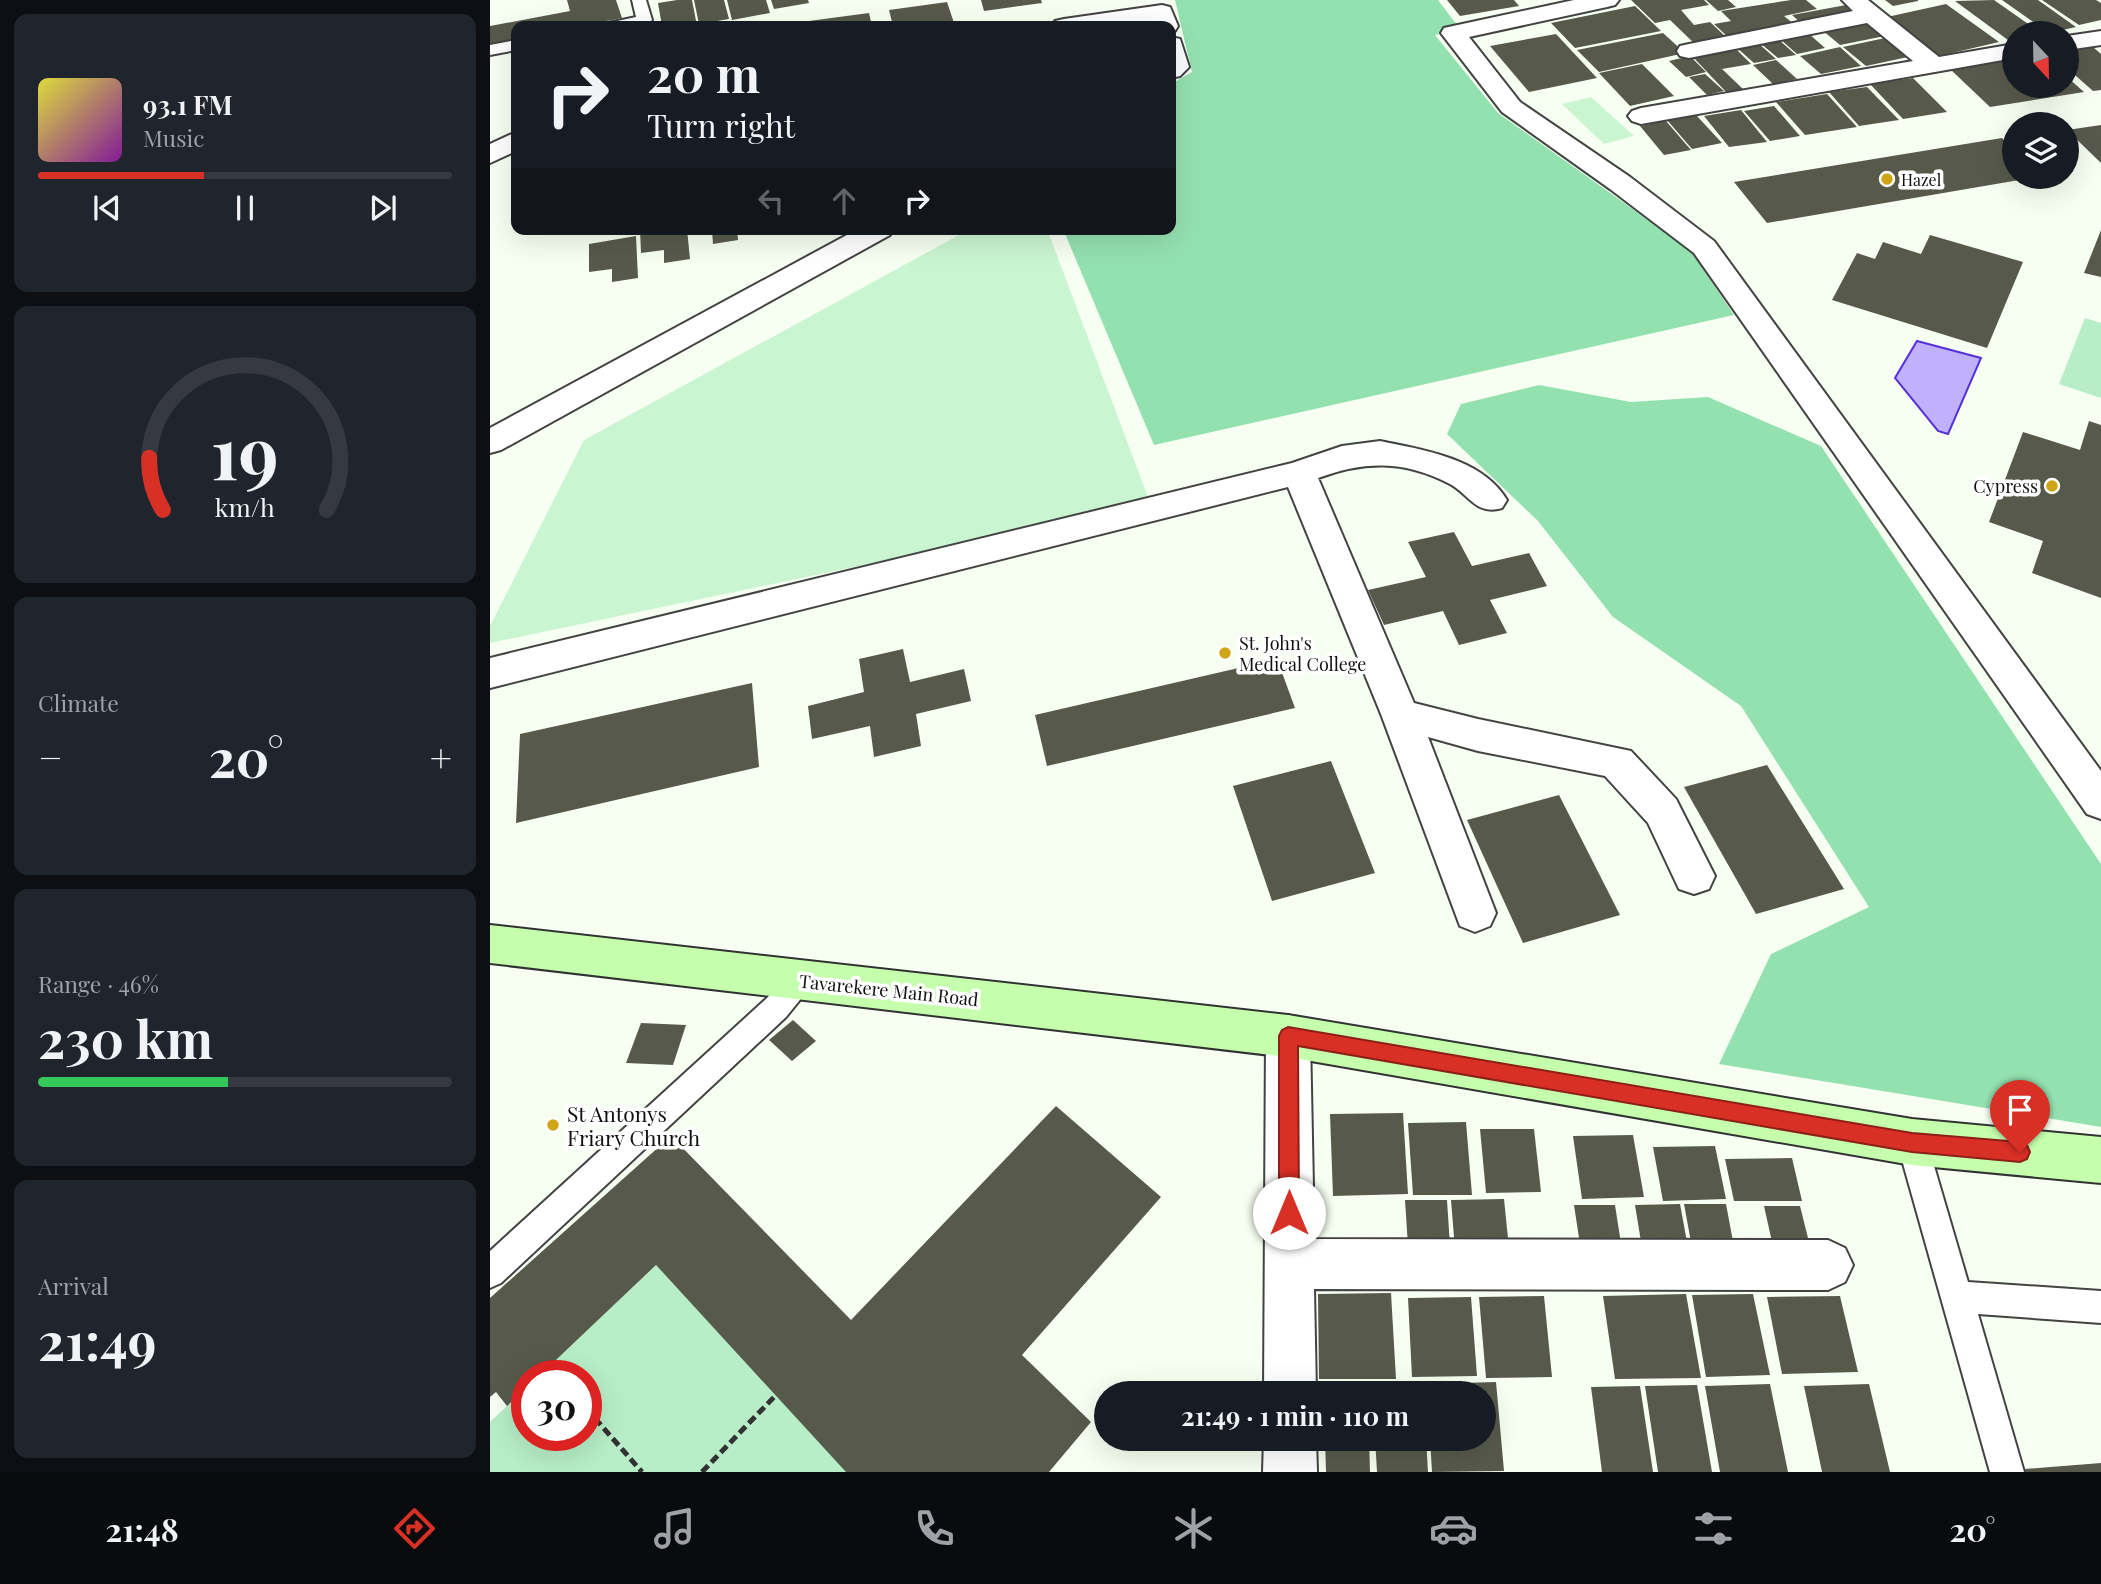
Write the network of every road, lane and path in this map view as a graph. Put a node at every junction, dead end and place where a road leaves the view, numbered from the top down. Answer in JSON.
{"nodes":[{"id":1,"x":639,"y":0,"type":"edge"},
{"id":2,"x":1607,"y":0,"type":"edge"},
{"id":3,"x":1543,"y":6,"type":"edge"},
{"id":4,"x":1862,"y":7,"type":"edge"},
{"id":5,"x":639,"y":21,"type":"edge"},
{"id":6,"x":1099,"y":21,"type":"edge"},
{"id":7,"x":1165,"y":21,"type":"edge"},
{"id":8,"x":2101,"y":38,"type":"edge"},
{"id":9,"x":2079,"y":41,"type":"edge"},
{"id":10,"x":511,"y":46,"type":"edge"},
{"id":11,"x":490,"y":51,"type":"edge"},
{"id":12,"x":1689,"y":51,"type":"dead end"},
{"id":13,"x":2002,"y":53,"type":"edge"},
{"id":14,"x":1931,"y":63,"type":"junction"},
{"id":15,"x":1641,"y":116,"type":"dead end"},
{"id":16,"x":511,"y":143,"type":"edge"},
{"id":17,"x":490,"y":155,"type":"edge"},
{"id":18,"x":869,"y":235,"type":"edge"},
{"id":19,"x":490,"y":442,"type":"edge"},
{"id":20,"x":1299,"y":473,"type":"junction"},
{"id":21,"x":1490,"y":500,"type":"dead end"},
{"id":22,"x":490,"y":673,"type":"edge"},
{"id":23,"x":1400,"y":714,"type":"junction"},
{"id":24,"x":2101,"y":802,"type":"edge"},
{"id":25,"x":1694,"y":876,"type":"dead end"},
{"id":26,"x":1475,"y":913,"type":"dead end"},
{"id":27,"x":490,"y":944,"type":"edge"},
{"id":28,"x":802,"y":979,"type":"junction"},
{"id":29,"x":1288,"y":1036,"type":"junction"},
{"id":30,"x":1912,"y":1142,"type":"junction"},
{"id":31,"x":2101,"y":1160,"type":"edge"},
{"id":32,"x":1289,"y":1264,"type":"junction"},
{"id":33,"x":1828,"y":1265,"type":"dead end"},
{"id":34,"x":490,"y":1272,"type":"edge"},
{"id":35,"x":1957,"y":1297,"type":"junction"},
{"id":36,"x":2101,"y":1307,"type":"edge"},
{"id":37,"x":1290,"y":1381,"type":"edge"},
{"id":38,"x":776,"y":1395,"type":"dead end"},
{"id":39,"x":602,"y":1426,"type":"edge"},
{"id":40,"x":1290,"y":1451,"type":"edge"},
{"id":41,"x":642,"y":1472,"type":"edge"},
{"id":42,"x":702,"y":1472,"type":"edge"},
{"id":43,"x":1290,"y":1472,"type":"edge"},
{"id":44,"x":2007,"y":1472,"type":"edge"}],
"edges":[{"from":1,"to":5,"type":"lane"},
{"from":2,"to":3,"type":"street"},
{"from":3,"to":24,"type":"street"},
{"from":4,"to":12,"type":"street"},
{"from":4,"to":14,"type":"street"},
{"from":6,"to":7,"type":"street"},
{"from":8,"to":9,"type":"street"},
{"from":10,"to":11,"type":"lane"},
{"from":13,"to":14,"type":"street"},
{"from":14,"to":15,"type":"street"},
{"from":16,"to":17,"type":"street"},
{"from":18,"to":19,"type":"street"},
{"from":20,"to":21,"type":"street"},
{"from":20,"to":22,"type":"street"},
{"from":20,"to":23,"type":"street"},
{"from":23,"to":25,"type":"street"},
{"from":23,"to":26,"type":"street"},
{"from":27,"to":28,"type":"main road","name":"Tavarekere Main Road"},
{"from":28,"to":29,"type":"main road","name":"Tavarekere Main Road"},
{"from":28,"to":34,"type":"lane"},
{"from":29,"to":30,"type":"main road","name":"Tavarekere Main Road"},
{"from":29,"to":32,"type":"street"},
{"from":30,"to":31,"type":"main road","name":"Tavarekere Main Road"},
{"from":30,"to":35,"type":"lane"},
{"from":32,"to":33,"type":"street"},
{"from":32,"to":37,"type":"street"},
{"from":35,"to":36,"type":"lane"},
{"from":35,"to":44,"type":"lane"},
{"from":38,"to":42,"type":"path"},
{"from":39,"to":41,"type":"path"},
{"from":40,"to":43,"type":"street"}]}
